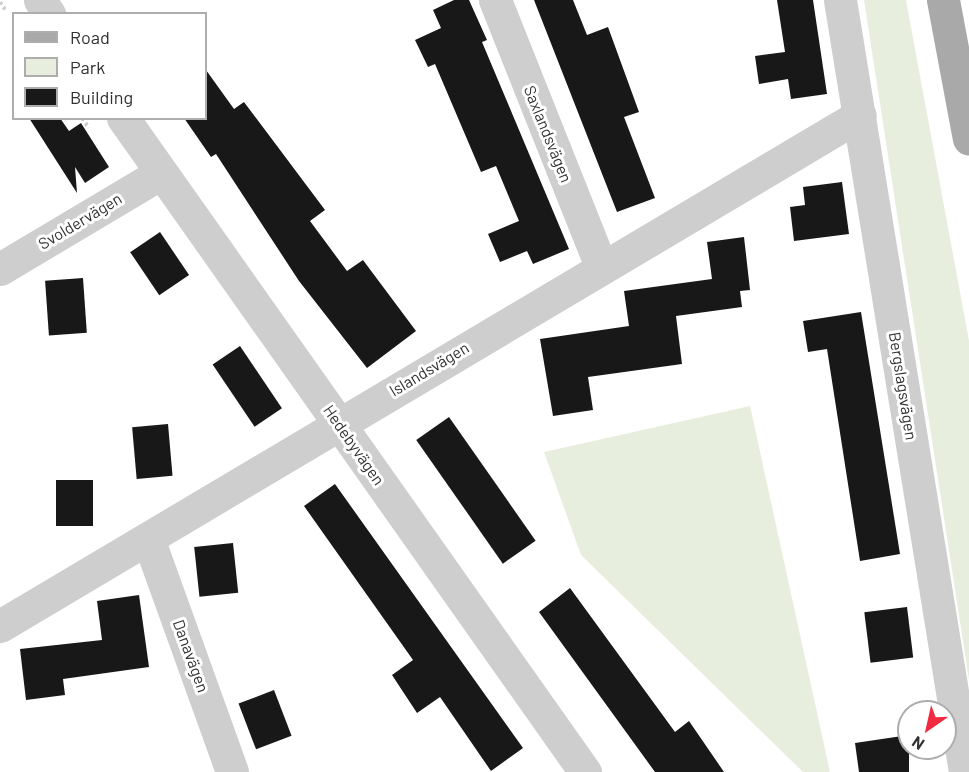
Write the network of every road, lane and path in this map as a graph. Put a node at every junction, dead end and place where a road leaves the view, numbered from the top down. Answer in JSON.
{"nodes":[{"id":1,"x":495,"y":0,"type":"edge"},
{"id":2,"x":840,"y":0,"type":"edge"},
{"id":3,"x":944,"y":0,"type":"edge"},
{"id":4,"x":860,"y":115,"type":"junction"},
{"id":5,"x":124,"y":120,"type":"edge"},
{"id":6,"x":969,"y":139,"type":"edge"},
{"id":7,"x":161,"y":173,"type":"junction"},
{"id":8,"x":601,"y":267,"type":"junction"},
{"id":9,"x":0,"y":269,"type":"edge"},
{"id":10,"x":338,"y":422,"type":"junction"},
{"id":11,"x":149,"y":541,"type":"junction"},
{"id":12,"x":0,"y":626,"type":"edge"},
{"id":13,"x":232,"y":772,"type":"edge"},
{"id":14,"x":585,"y":772,"type":"edge"},
{"id":15,"x":964,"y":772,"type":"edge"}],
"edges":[{"from":1,"to":8,"type":"street","name":"Saxlandsvägen"},
{"from":2,"to":4,"type":"street","name":"Bergslagsvägen"},
{"from":3,"to":6,"type":"main road"},
{"from":4,"to":8,"type":"street","name":"Islandsvägen"},
{"from":4,"to":15,"type":"street","name":"Bergslagsvägen"},
{"from":5,"to":7,"type":"street","name":"Hedebyvägen"},
{"from":7,"to":9,"type":"street","name":"Svoldervägen"},
{"from":7,"to":10,"type":"street","name":"Hedebyvägen"},
{"from":8,"to":10,"type":"street","name":"Islandsvägen"},
{"from":10,"to":11,"type":"street","name":"Islandsvägen"},
{"from":10,"to":14,"type":"street","name":"Hedebyvägen"},
{"from":11,"to":12,"type":"street","name":"Islandsvägen"},
{"from":11,"to":13,"type":"street","name":"Danavägen"}]}
